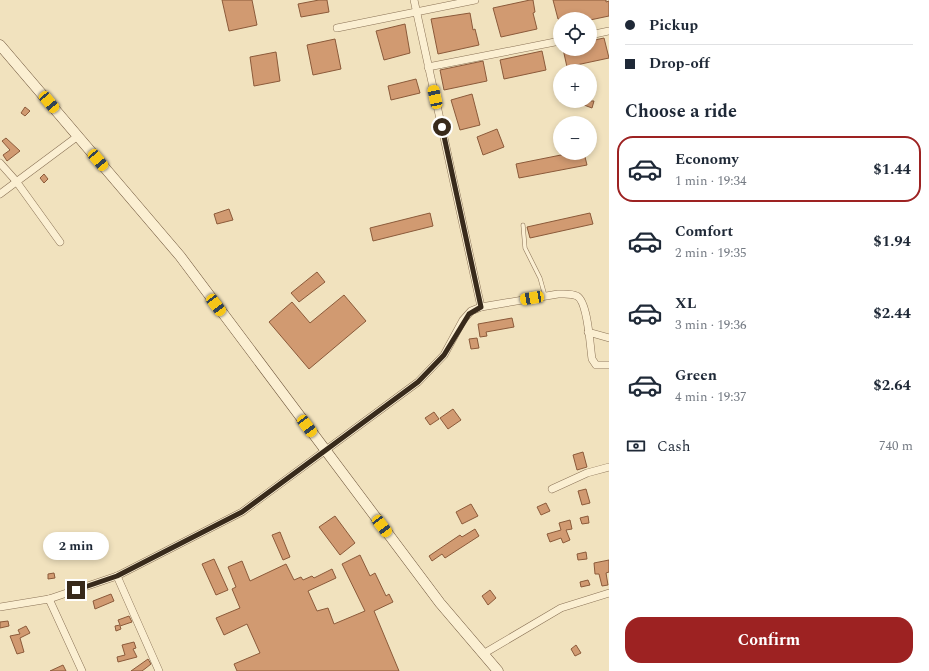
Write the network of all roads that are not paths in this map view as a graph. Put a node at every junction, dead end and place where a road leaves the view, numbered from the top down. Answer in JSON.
{"nodes":[{"id":1,"x":414,"y":0,"type":"edge"},
{"id":2,"x":475,"y":0,"type":"edge"},
{"id":3,"x":417,"y":11,"type":"junction"},
{"id":4,"x":337,"y":28,"type":"dead end"},
{"id":5,"x":609,"y":31,"type":"edge"},
{"id":6,"x":597,"y":34,"type":"edge"},
{"id":7,"x":553,"y":42,"type":"edge"},
{"id":8,"x":0,"y":44,"type":"edge"},
{"id":9,"x":428,"y":67,"type":"junction"},
{"id":10,"x":78,"y":136,"type":"junction"},
{"id":11,"x":0,"y":163,"type":"edge"},
{"id":12,"x":16,"y":181,"type":"junction"},
{"id":13,"x":0,"y":194,"type":"edge"},
{"id":14,"x":522,"y":225,"type":"dead end"},
{"id":15,"x":60,"y":242,"type":"dead end"},
{"id":16,"x":545,"y":296,"type":"junction"},
{"id":17,"x":481,"y":307,"type":"junction"},
{"id":18,"x":588,"y":332,"type":"junction"},
{"id":19,"x":609,"y":338,"type":"edge"},
{"id":20,"x":609,"y":365,"type":"edge"},
{"id":21,"x":325,"y":450,"type":"junction"},
{"id":22,"x":609,"y":467,"type":"edge"},
{"id":23,"x":552,"y":489,"type":"dead end"},
{"id":24,"x":117,"y":576,"type":"junction"},
{"id":25,"x":609,"y":593,"type":"edge"},
{"id":26,"x":49,"y":599,"type":"junction"},
{"id":27,"x":0,"y":607,"type":"edge"},
{"id":28,"x":483,"y":654,"type":"junction"},
{"id":29,"x":82,"y":671,"type":"edge"},
{"id":30,"x":159,"y":671,"type":"edge"},
{"id":31,"x":498,"y":671,"type":"edge"}],
"edges":[{"from":1,"to":3,"type":"street"},
{"from":2,"to":3,"type":"street"},
{"from":3,"to":4,"type":"street"},
{"from":3,"to":9,"type":"street"},
{"from":5,"to":6,"type":"street"},
{"from":7,"to":9,"type":"street"},
{"from":8,"to":10,"type":"main road"},
{"from":9,"to":17,"type":"street"},
{"from":10,"to":12,"type":"street"},
{"from":10,"to":21,"type":"main road"},
{"from":11,"to":12,"type":"street"},
{"from":12,"to":13,"type":"street"},
{"from":12,"to":15,"type":"street"},
{"from":14,"to":16,"type":"lane"},
{"from":16,"to":17,"type":"street"},
{"from":16,"to":18,"type":"street"},
{"from":17,"to":21,"type":"street"},
{"from":18,"to":19,"type":"street"},
{"from":18,"to":20,"type":"street"},
{"from":21,"to":24,"type":"street"},
{"from":21,"to":28,"type":"main road"},
{"from":22,"to":23,"type":"street"},
{"from":24,"to":26,"type":"street"},
{"from":24,"to":30,"type":"street"},
{"from":25,"to":28,"type":"street"},
{"from":26,"to":27,"type":"street"},
{"from":26,"to":29,"type":"street"},
{"from":28,"to":31,"type":"main road"}]}
